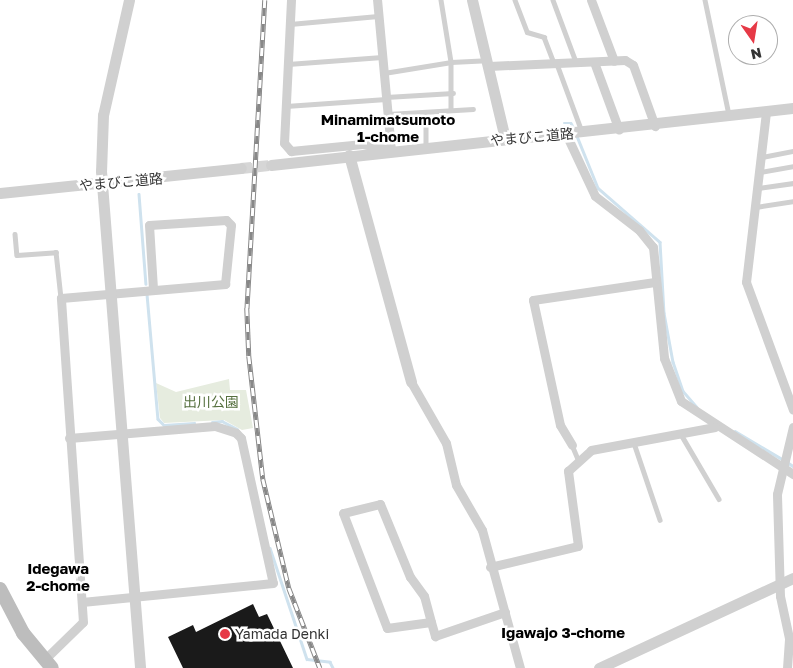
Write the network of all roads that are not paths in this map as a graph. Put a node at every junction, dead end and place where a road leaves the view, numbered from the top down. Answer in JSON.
{"nodes":[{"id":1,"x":129,"y":0,"type":"edge"},
{"id":2,"x":291,"y":0,"type":"edge"},
{"id":3,"x":377,"y":0,"type":"edge"},
{"id":4,"x":441,"y":0,"type":"edge"},
{"id":5,"x":472,"y":0,"type":"edge"},
{"id":6,"x":515,"y":0,"type":"edge"},
{"id":7,"x":553,"y":0,"type":"edge"},
{"id":8,"x":591,"y":0,"type":"edge"},
{"id":9,"x":706,"y":0,"type":"edge"},
{"id":10,"x":379,"y":16,"type":"junction"},
{"id":11,"x":290,"y":24,"type":"junction"},
{"id":12,"x":382,"y":57,"type":"junction"},
{"id":13,"x":614,"y":61,"type":"junction"},
{"id":14,"x":451,"y":62,"type":"junction"},
{"id":15,"x":594,"y":62,"type":"junction"},
{"id":16,"x":488,"y":63,"type":"junction"},
{"id":17,"x":555,"y":63,"type":"junction"},
{"id":18,"x":576,"y":63,"type":"junction"},
{"id":19,"x":288,"y":64,"type":"junction"},
{"id":20,"x":384,"y":73,"type":"junction"},
{"id":21,"x":453,"y":93,"type":"junction"},
{"id":22,"x":386,"y":98,"type":"junction"},
{"id":23,"x":286,"y":106,"type":"junction"},
{"id":24,"x":451,"y":108,"type":"junction"},
{"id":25,"x":793,"y":108,"type":"edge"},
{"id":26,"x":473,"y":109,"type":"dead end"},
{"id":27,"x":426,"y":112,"type":"junction"},
{"id":28,"x":766,"y":112,"type":"junction"},
{"id":29,"x":387,"y":114,"type":"junction"},
{"id":30,"x":729,"y":117,"type":"junction"},
{"id":31,"x":655,"y":126,"type":"junction"},
{"id":32,"x":620,"y":130,"type":"junction"},
{"id":33,"x":575,"y":133,"type":"junction"},
{"id":34,"x":505,"y":139,"type":"junction"},
{"id":35,"x":426,"y":146,"type":"junction"},
{"id":36,"x":391,"y":150,"type":"junction"},
{"id":37,"x":793,"y":151,"type":"edge"},
{"id":38,"x":349,"y":155,"type":"junction"},
{"id":39,"x":762,"y":157,"type":"junction"},
{"id":40,"x":271,"y":165,"type":"tunnel mouth"},
{"id":41,"x":793,"y":166,"type":"edge"},
{"id":42,"x":241,"y":168,"type":"tunnel mouth"},
{"id":43,"x":760,"y":172,"type":"junction"},
{"id":44,"x":793,"y":183,"type":"edge"},
{"id":45,"x":102,"y":184,"type":"junction"},
{"id":46,"x":758,"y":188,"type":"junction"},
{"id":47,"x":0,"y":193,"type":"edge"},
{"id":48,"x":793,"y":201,"type":"edge"},
{"id":49,"x":756,"y":207,"type":"junction"},
{"id":50,"x":15,"y":234,"type":"dead end"},
{"id":51,"x":655,"y":282,"type":"junction"},
{"id":52,"x":153,"y":289,"type":"junction"},
{"id":53,"x":110,"y":294,"type":"junction"},
{"id":54,"x":62,"y":298,"type":"junction"},
{"id":55,"x":411,"y":382,"type":"joint"},
{"id":56,"x":793,"y":410,"type":"edge"},
{"id":57,"x":715,"y":427,"type":"junction"},
{"id":58,"x":793,"y":427,"type":"edge"},
{"id":59,"x":121,"y":434,"type":"junction"},
{"id":60,"x":682,"y":436,"type":"junction"},
{"id":61,"x":69,"y":438,"type":"junction"},
{"id":62,"x":632,"y":439,"type":"junction"},
{"id":63,"x":572,"y":445,"type":"joint"},
{"id":64,"x":578,"y":459,"type":"junction"},
{"id":65,"x":784,"y":461,"type":"junction"},
{"id":66,"x":793,"y":474,"type":"edge"},
{"id":67,"x":719,"y":499,"type":"dead end"},
{"id":68,"x":660,"y":520,"type":"dead end"},
{"id":69,"x":490,"y":567,"type":"junction"},
{"id":70,"x":793,"y":578,"type":"edge"},
{"id":71,"x":780,"y":586,"type":"junction"},
{"id":72,"x":0,"y":589,"type":"edge"},
{"id":73,"x":134,"y":597,"type":"junction"},
{"id":74,"x":82,"y":602,"type":"junction"},
{"id":75,"x":505,"y":612,"type":"junction"},
{"id":76,"x":431,"y":622,"type":"junction"},
{"id":77,"x":48,"y":664,"type":"edge"},
{"id":78,"x":140,"y":668,"type":"edge"},
{"id":79,"x":520,"y":668,"type":"edge"},
{"id":80,"x":601,"y":668,"type":"edge"},
{"id":81,"x":788,"y":668,"type":"edge"}],
"edges":[{"from":1,"to":45,"type":"street"},
{"from":2,"to":11,"type":"street"},
{"from":3,"to":10,"type":"street"},
{"from":4,"to":14,"type":"lane"},
{"from":5,"to":16,"type":"street"},
{"from":6,"to":17,"type":"lane"},
{"from":7,"to":18,"type":"lane"},
{"from":8,"to":13,"type":"street"},
{"from":9,"to":30,"type":"lane"},
{"from":10,"to":11,"type":"lane"},
{"from":10,"to":12,"type":"street"},
{"from":11,"to":19,"type":"street"},
{"from":12,"to":19,"type":"lane"},
{"from":12,"to":20,"type":"street"},
{"from":13,"to":15,"type":"street"},
{"from":13,"to":31,"type":"street"},
{"from":14,"to":16,"type":"lane"},
{"from":14,"to":20,"type":"lane"},
{"from":14,"to":21,"type":"lane"},
{"from":15,"to":18,"type":"street"},
{"from":15,"to":32,"type":"street"},
{"from":16,"to":17,"type":"street"},
{"from":16,"to":34,"type":"street"},
{"from":17,"to":18,"type":"street"},
{"from":17,"to":33,"type":"lane"},
{"from":19,"to":23,"type":"street"},
{"from":20,"to":22,"type":"street"},
{"from":21,"to":22,"type":"lane"},
{"from":21,"to":24,"type":"lane"},
{"from":22,"to":23,"type":"lane"},
{"from":22,"to":29,"type":"street"},
{"from":23,"to":36,"type":"street"},
{"from":24,"to":26,"type":"lane"},
{"from":24,"to":27,"type":"lane"},
{"from":25,"to":28,"type":"street","name":"やまびこ道路"},
{"from":27,"to":29,"type":"lane"},
{"from":27,"to":35,"type":"lane"},
{"from":28,"to":30,"type":"street","name":"やまびこ道路"},
{"from":28,"to":39,"type":"street"},
{"from":29,"to":36,"type":"street"},
{"from":30,"to":31,"type":"street","name":"やまびこ道路"},
{"from":31,"to":32,"type":"street","name":"やまびこ道路"},
{"from":32,"to":33,"type":"street","name":"やまびこ道路"},
{"from":33,"to":34,"type":"street","name":"やまびこ道路"},
{"from":33,"to":51,"type":"street"},
{"from":34,"to":35,"type":"street","name":"やまびこ道路"},
{"from":35,"to":36,"type":"street","name":"やまびこ道路"},
{"from":36,"to":38,"type":"street","name":"やまびこ道路"},
{"from":37,"to":39,"type":"lane"},
{"from":38,"to":40,"type":"street","name":"やまびこ道路"},
{"from":38,"to":55,"type":"street"},
{"from":39,"to":43,"type":"street"},
{"from":41,"to":43,"type":"lane"},
{"from":42,"to":45,"type":"street","name":"やまびこ道路"},
{"from":43,"to":46,"type":"street"},
{"from":44,"to":46,"type":"lane"},
{"from":45,"to":47,"type":"street","name":"やまびこ道路"},
{"from":45,"to":53,"type":"street"},
{"from":46,"to":49,"type":"street"},
{"from":48,"to":49,"type":"lane"},
{"from":49,"to":56,"type":"street"},
{"from":50,"to":54,"type":"lane"},
{"from":51,"to":57,"type":"street"},
{"from":51,"to":63,"type":"street"},
{"from":52,"to":52,"type":"street"},
{"from":52,"to":53,"type":"street"},
{"from":53,"to":54,"type":"street"},
{"from":53,"to":59,"type":"street"},
{"from":54,"to":61,"type":"street"},
{"from":55,"to":69,"type":"street"},
{"from":57,"to":60,"type":"street"},
{"from":57,"to":65,"type":"street"},
{"from":58,"to":65,"type":"street"},
{"from":59,"to":61,"type":"street"},
{"from":59,"to":73,"type":"street"},
{"from":59,"to":73,"type":"street"},
{"from":60,"to":62,"type":"street"},
{"from":60,"to":67,"type":"lane"},
{"from":61,"to":74,"type":"street"},
{"from":62,"to":64,"type":"street"},
{"from":62,"to":68,"type":"lane"},
{"from":63,"to":64,"type":"lane"},
{"from":64,"to":69,"type":"street"},
{"from":65,"to":66,"type":"street"},
{"from":65,"to":71,"type":"street"},
{"from":69,"to":75,"type":"street"},
{"from":70,"to":71,"type":"street"},
{"from":71,"to":80,"type":"street"},
{"from":71,"to":81,"type":"street"},
{"from":72,"to":77,"type":"main road"},
{"from":73,"to":74,"type":"street"},
{"from":73,"to":78,"type":"street"},
{"from":74,"to":77,"type":"street"},
{"from":75,"to":76,"type":"street"},
{"from":75,"to":79,"type":"street"},
{"from":76,"to":76,"type":"street"}]}
